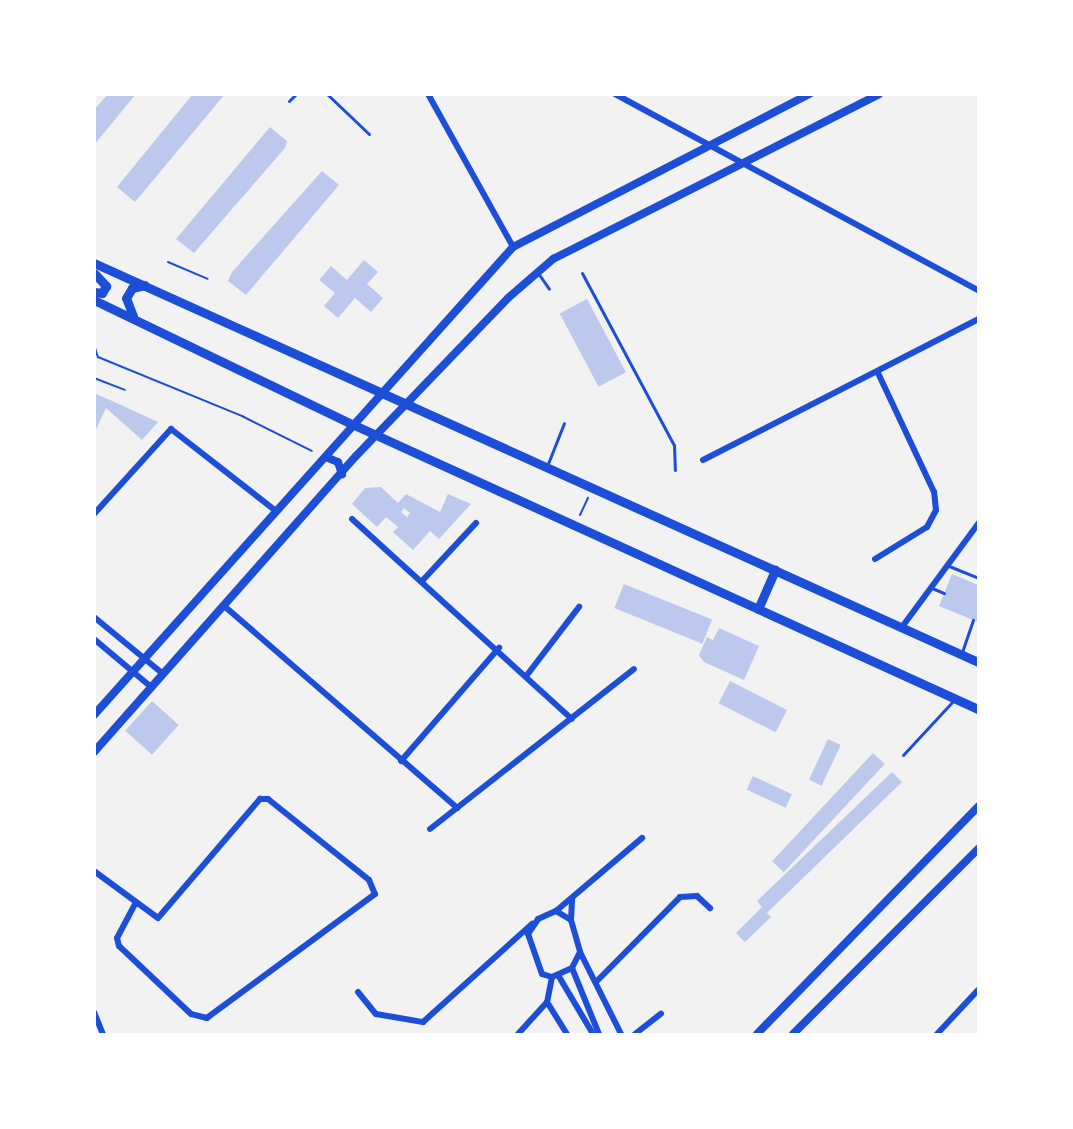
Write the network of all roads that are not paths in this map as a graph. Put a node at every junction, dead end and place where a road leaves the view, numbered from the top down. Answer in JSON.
{"nodes":[{"id":1,"x":296,"y":94,"type":"edge"},
{"id":2,"x":327,"y":94,"type":"edge"},
{"id":3,"x":428,"y":94,"type":"edge"},
{"id":4,"x":615,"y":94,"type":"edge"},
{"id":5,"x":810,"y":94,"type":"edge"},
{"id":6,"x":879,"y":94,"type":"edge"},
{"id":7,"x":289,"y":101,"type":"dead end"},
{"id":8,"x":369,"y":134,"type":"dead end"},
{"id":9,"x":714,"y":147,"type":"junction"},
{"id":10,"x":746,"y":165,"type":"junction"},
{"id":11,"x":513,"y":247,"type":"junction"},
{"id":12,"x":94,"y":263,"type":"edge"},
{"id":13,"x":537,"y":272,"type":"junction"},
{"id":14,"x":94,"y":273,"type":"edge"},
{"id":15,"x":582,"y":273,"type":"dead end"},
{"id":16,"x":148,"y":286,"type":"junction"},
{"id":17,"x":549,"y":289,"type":"dead end"},
{"id":18,"x":978,"y":290,"type":"edge"},
{"id":19,"x":94,"y":292,"type":"edge"},
{"id":20,"x":94,"y":300,"type":"edge"},
{"id":21,"x":137,"y":320,"type":"junction"},
{"id":22,"x":978,"y":320,"type":"edge"},
{"id":23,"x":878,"y":374,"type":"junction"},
{"id":24,"x":383,"y":392,"type":"junction"},
{"id":25,"x":408,"y":403,"type":"junction"},
{"id":26,"x":564,"y":423,"type":"dead end"},
{"id":27,"x":352,"y":424,"type":"junction"},
{"id":28,"x":377,"y":435,"type":"junction"},
{"id":29,"x":326,"y":457,"type":"junction"},
{"id":30,"x":703,"y":460,"type":"dead end"},
{"id":31,"x":547,"y":466,"type":"junction"},
{"id":32,"x":675,"y":470,"type":"dead end"},
{"id":33,"x":342,"y":474,"type":"junction"},
{"id":34,"x":276,"y":511,"type":"junction"},
{"id":35,"x":94,"y":514,"type":"edge"},
{"id":36,"x":352,"y":519,"type":"dead end"},
{"id":37,"x":476,"y":523,"type":"dead end"},
{"id":38,"x":978,"y":524,"type":"edge"},
{"id":39,"x":875,"y":559,"type":"dead end"},
{"id":40,"x":947,"y":565,"type":"junction"},
{"id":41,"x":774,"y":570,"type":"junction"},
{"id":42,"x":978,"y":578,"type":"edge"},
{"id":43,"x":423,"y":580,"type":"junction"},
{"id":44,"x":931,"y":588,"type":"junction"},
{"id":45,"x":944,"y":593,"type":"dead end"},
{"id":46,"x":223,"y":605,"type":"junction"},
{"id":47,"x":579,"y":607,"type":"dead end"},
{"id":48,"x":758,"y":609,"type":"junction"},
{"id":49,"x":94,"y":617,"type":"edge"},
{"id":50,"x":973,"y":620,"type":"dead end"},
{"id":51,"x":902,"y":627,"type":"junction"},
{"id":52,"x":94,"y":639,"type":"edge"},
{"id":53,"x":499,"y":648,"type":"junction"},
{"id":54,"x":961,"y":654,"type":"junction"},
{"id":55,"x":143,"y":658,"type":"junction"},
{"id":56,"x":978,"y":662,"type":"edge"},
{"id":57,"x":634,"y":669,"type":"dead end"},
{"id":58,"x":132,"y":671,"type":"junction"},
{"id":59,"x":162,"y":673,"type":"junction"},
{"id":60,"x":527,"y":675,"type":"junction"},
{"id":61,"x":150,"y":686,"type":"junction"},
{"id":62,"x":955,"y":699,"type":"junction"},
{"id":63,"x":978,"y":709,"type":"edge"},
{"id":64,"x":94,"y":715,"type":"edge"},
{"id":65,"x":572,"y":719,"type":"junction"},
{"id":66,"x":94,"y":752,"type":"edge"},
{"id":67,"x":903,"y":755,"type":"dead end"},
{"id":68,"x":401,"y":761,"type":"junction"},
{"id":69,"x":978,"y":807,"type":"edge"},
{"id":70,"x":457,"y":808,"type":"junction"},
{"id":71,"x":430,"y":829,"type":"dead end"},
{"id":72,"x":642,"y":838,"type":"dead end"},
{"id":73,"x":978,"y":849,"type":"edge"},
{"id":74,"x":94,"y":871,"type":"edge"},
{"id":75,"x":572,"y":898,"type":"junction"},
{"id":76,"x":135,"y":904,"type":"junction"},
{"id":77,"x":711,"y":908,"type":"dead end"},
{"id":78,"x":556,"y":911,"type":"junction"},
{"id":79,"x":571,"y":920,"type":"junction"},
{"id":80,"x":532,"y":924,"type":"junction"},
{"id":81,"x":514,"y":936,"type":"junction"},
{"id":82,"x":529,"y":942,"type":"junction"},
{"id":83,"x":580,"y":952,"type":"junction"},
{"id":84,"x":576,"y":961,"type":"junction"},
{"id":85,"x":589,"y":964,"type":"junction"},
{"id":86,"x":572,"y":968,"type":"junction"},
{"id":87,"x":542,"y":974,"type":"junction"},
{"id":88,"x":555,"y":976,"type":"junction"},
{"id":89,"x":597,"y":981,"type":"junction"},
{"id":90,"x":548,"y":990,"type":"junction"},
{"id":91,"x":978,"y":990,"type":"edge"},
{"id":92,"x":358,"y":992,"type":"dead end"},
{"id":93,"x":547,"y":1002,"type":"junction"},
{"id":94,"x":95,"y":1013,"type":"edge"},
{"id":95,"x":661,"y":1014,"type":"dead end"},
{"id":96,"x":103,"y":1035,"type":"edge"},
{"id":97,"x":518,"y":1035,"type":"edge"},
{"id":98,"x":567,"y":1035,"type":"edge"},
{"id":99,"x":593,"y":1035,"type":"edge"},
{"id":100,"x":599,"y":1035,"type":"edge"},
{"id":101,"x":621,"y":1035,"type":"edge"},
{"id":102,"x":635,"y":1035,"type":"edge"},
{"id":103,"x":757,"y":1035,"type":"edge"},
{"id":104,"x":794,"y":1035,"type":"edge"},
{"id":105,"x":937,"y":1035,"type":"edge"}],
"edges":[{"from":1,"to":7,"type":"lane"},
{"from":2,"to":8,"type":"lane"},
{"from":3,"to":11,"type":"street"},
{"from":4,"to":9,"type":"street"},
{"from":5,"to":9,"type":"street"},
{"from":6,"to":10,"type":"street"},
{"from":9,"to":10,"type":"street"},
{"from":9,"to":11,"type":"street"},
{"from":10,"to":13,"type":"street"},
{"from":10,"to":18,"type":"street"},
{"from":11,"to":24,"type":"street"},
{"from":12,"to":16,"type":"main road"},
{"from":13,"to":17,"type":"lane"},
{"from":13,"to":25,"type":"street"},
{"from":14,"to":19,"type":"main road"},
{"from":15,"to":32,"type":"lane"},
{"from":16,"to":21,"type":"main road"},
{"from":16,"to":24,"type":"main road"},
{"from":20,"to":21,"type":"main road"},
{"from":21,"to":27,"type":"main road"},
{"from":22,"to":23,"type":"street"},
{"from":23,"to":30,"type":"street"},
{"from":23,"to":39,"type":"street"},
{"from":24,"to":25,"type":"main road"},
{"from":24,"to":27,"type":"street"},
{"from":25,"to":28,"type":"street"},
{"from":25,"to":31,"type":"main road"},
{"from":26,"to":31,"type":"lane"},
{"from":27,"to":28,"type":"main road"},
{"from":27,"to":29,"type":"street"},
{"from":28,"to":33,"type":"street"},
{"from":28,"to":48,"type":"main road"},
{"from":29,"to":33,"type":"street"},
{"from":29,"to":34,"type":"street"},
{"from":31,"to":41,"type":"main road"},
{"from":33,"to":46,"type":"street"},
{"from":34,"to":35,"type":"street"},
{"from":34,"to":55,"type":"street"},
{"from":36,"to":43,"type":"street"},
{"from":37,"to":43,"type":"street"},
{"from":38,"to":40,"type":"street"},
{"from":40,"to":42,"type":"lane"},
{"from":40,"to":44,"type":"street"},
{"from":41,"to":48,"type":"main road"},
{"from":41,"to":51,"type":"main road"},
{"from":43,"to":53,"type":"street"},
{"from":44,"to":45,"type":"lane"},
{"from":44,"to":51,"type":"street"},
{"from":46,"to":59,"type":"street"},
{"from":46,"to":68,"type":"street"},
{"from":47,"to":60,"type":"street"},
{"from":48,"to":62,"type":"main road"},
{"from":49,"to":55,"type":"street"},
{"from":50,"to":54,"type":"lane"},
{"from":51,"to":54,"type":"main road"},
{"from":52,"to":58,"type":"street"},
{"from":53,"to":60,"type":"street"},
{"from":53,"to":68,"type":"street"},
{"from":54,"to":56,"type":"main road"},
{"from":55,"to":58,"type":"street"},
{"from":55,"to":59,"type":"street"},
{"from":57,"to":65,"type":"street"},
{"from":58,"to":61,"type":"street"},
{"from":58,"to":64,"type":"street"},
{"from":59,"to":61,"type":"street"},
{"from":60,"to":65,"type":"street"},
{"from":61,"to":66,"type":"street"},
{"from":62,"to":63,"type":"main road"},
{"from":62,"to":67,"type":"lane"},
{"from":65,"to":70,"type":"street"},
{"from":68,"to":70,"type":"street"},
{"from":69,"to":103,"type":"main road"},
{"from":70,"to":71,"type":"street"},
{"from":72,"to":75,"type":"street"},
{"from":73,"to":104,"type":"main road"},
{"from":74,"to":76,"type":"street"},
{"from":75,"to":78,"type":"street"},
{"from":75,"to":79,"type":"street"},
{"from":76,"to":76,"type":"street"},
{"from":77,"to":89,"type":"street"},
{"from":78,"to":79,"type":"street"},
{"from":78,"to":80,"type":"street"},
{"from":79,"to":83,"type":"street"},
{"from":80,"to":81,"type":"street"},
{"from":80,"to":82,"type":"street"},
{"from":81,"to":82,"type":"street"},
{"from":81,"to":92,"type":"street"},
{"from":82,"to":87,"type":"street"},
{"from":83,"to":84,"type":"street"},
{"from":83,"to":85,"type":"street"},
{"from":84,"to":85,"type":"street"},
{"from":84,"to":86,"type":"street"},
{"from":85,"to":89,"type":"street"},
{"from":86,"to":88,"type":"street"},
{"from":86,"to":100,"type":"street"},
{"from":87,"to":88,"type":"street"},
{"from":87,"to":90,"type":"street"},
{"from":88,"to":90,"type":"street"},
{"from":88,"to":99,"type":"street"},
{"from":89,"to":101,"type":"street"},
{"from":90,"to":93,"type":"street"},
{"from":91,"to":105,"type":"street"},
{"from":93,"to":97,"type":"street"},
{"from":93,"to":98,"type":"street"},
{"from":94,"to":96,"type":"street"},
{"from":95,"to":102,"type":"street"}]}
